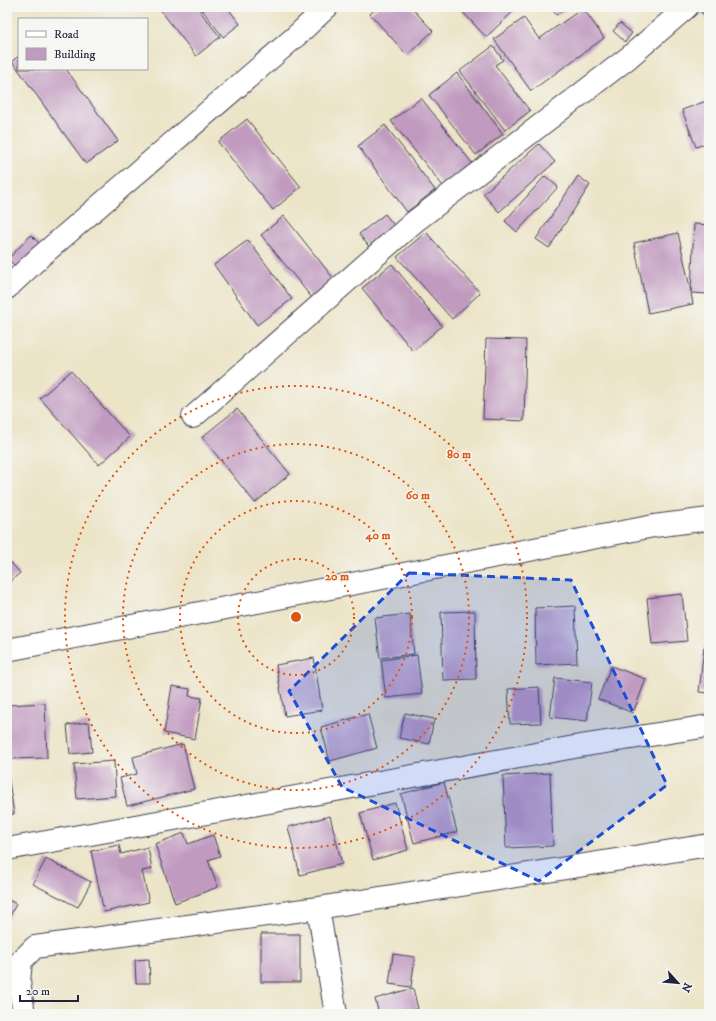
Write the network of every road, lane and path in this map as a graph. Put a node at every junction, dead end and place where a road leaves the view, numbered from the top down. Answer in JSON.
{"nodes":[{"id":1,"x":327,"y":7,"type":"edge"},
{"id":2,"x":687,"y":7,"type":"edge"},
{"id":3,"x":7,"y":288,"type":"edge"},
{"id":4,"x":193,"y":417,"type":"dead end"},
{"id":5,"x":709,"y":519,"type":"edge"},
{"id":6,"x":7,"y":650,"type":"edge"},
{"id":7,"x":709,"y":726,"type":"edge"},
{"id":8,"x":709,"y":845,"type":"edge"},
{"id":9,"x":7,"y":849,"type":"edge"},
{"id":10,"x":318,"y":908,"type":"junction"},
{"id":11,"x":24,"y":1014,"type":"edge"},
{"id":12,"x":336,"y":1014,"type":"edge"}],
"edges":[{"from":1,"to":3,"type":"street"},
{"from":2,"to":4,"type":"street"},
{"from":5,"to":6,"type":"street"},
{"from":7,"to":9,"type":"street"},
{"from":8,"to":10,"type":"street"},
{"from":10,"to":11,"type":"street"},
{"from":10,"to":12,"type":"street"}]}
